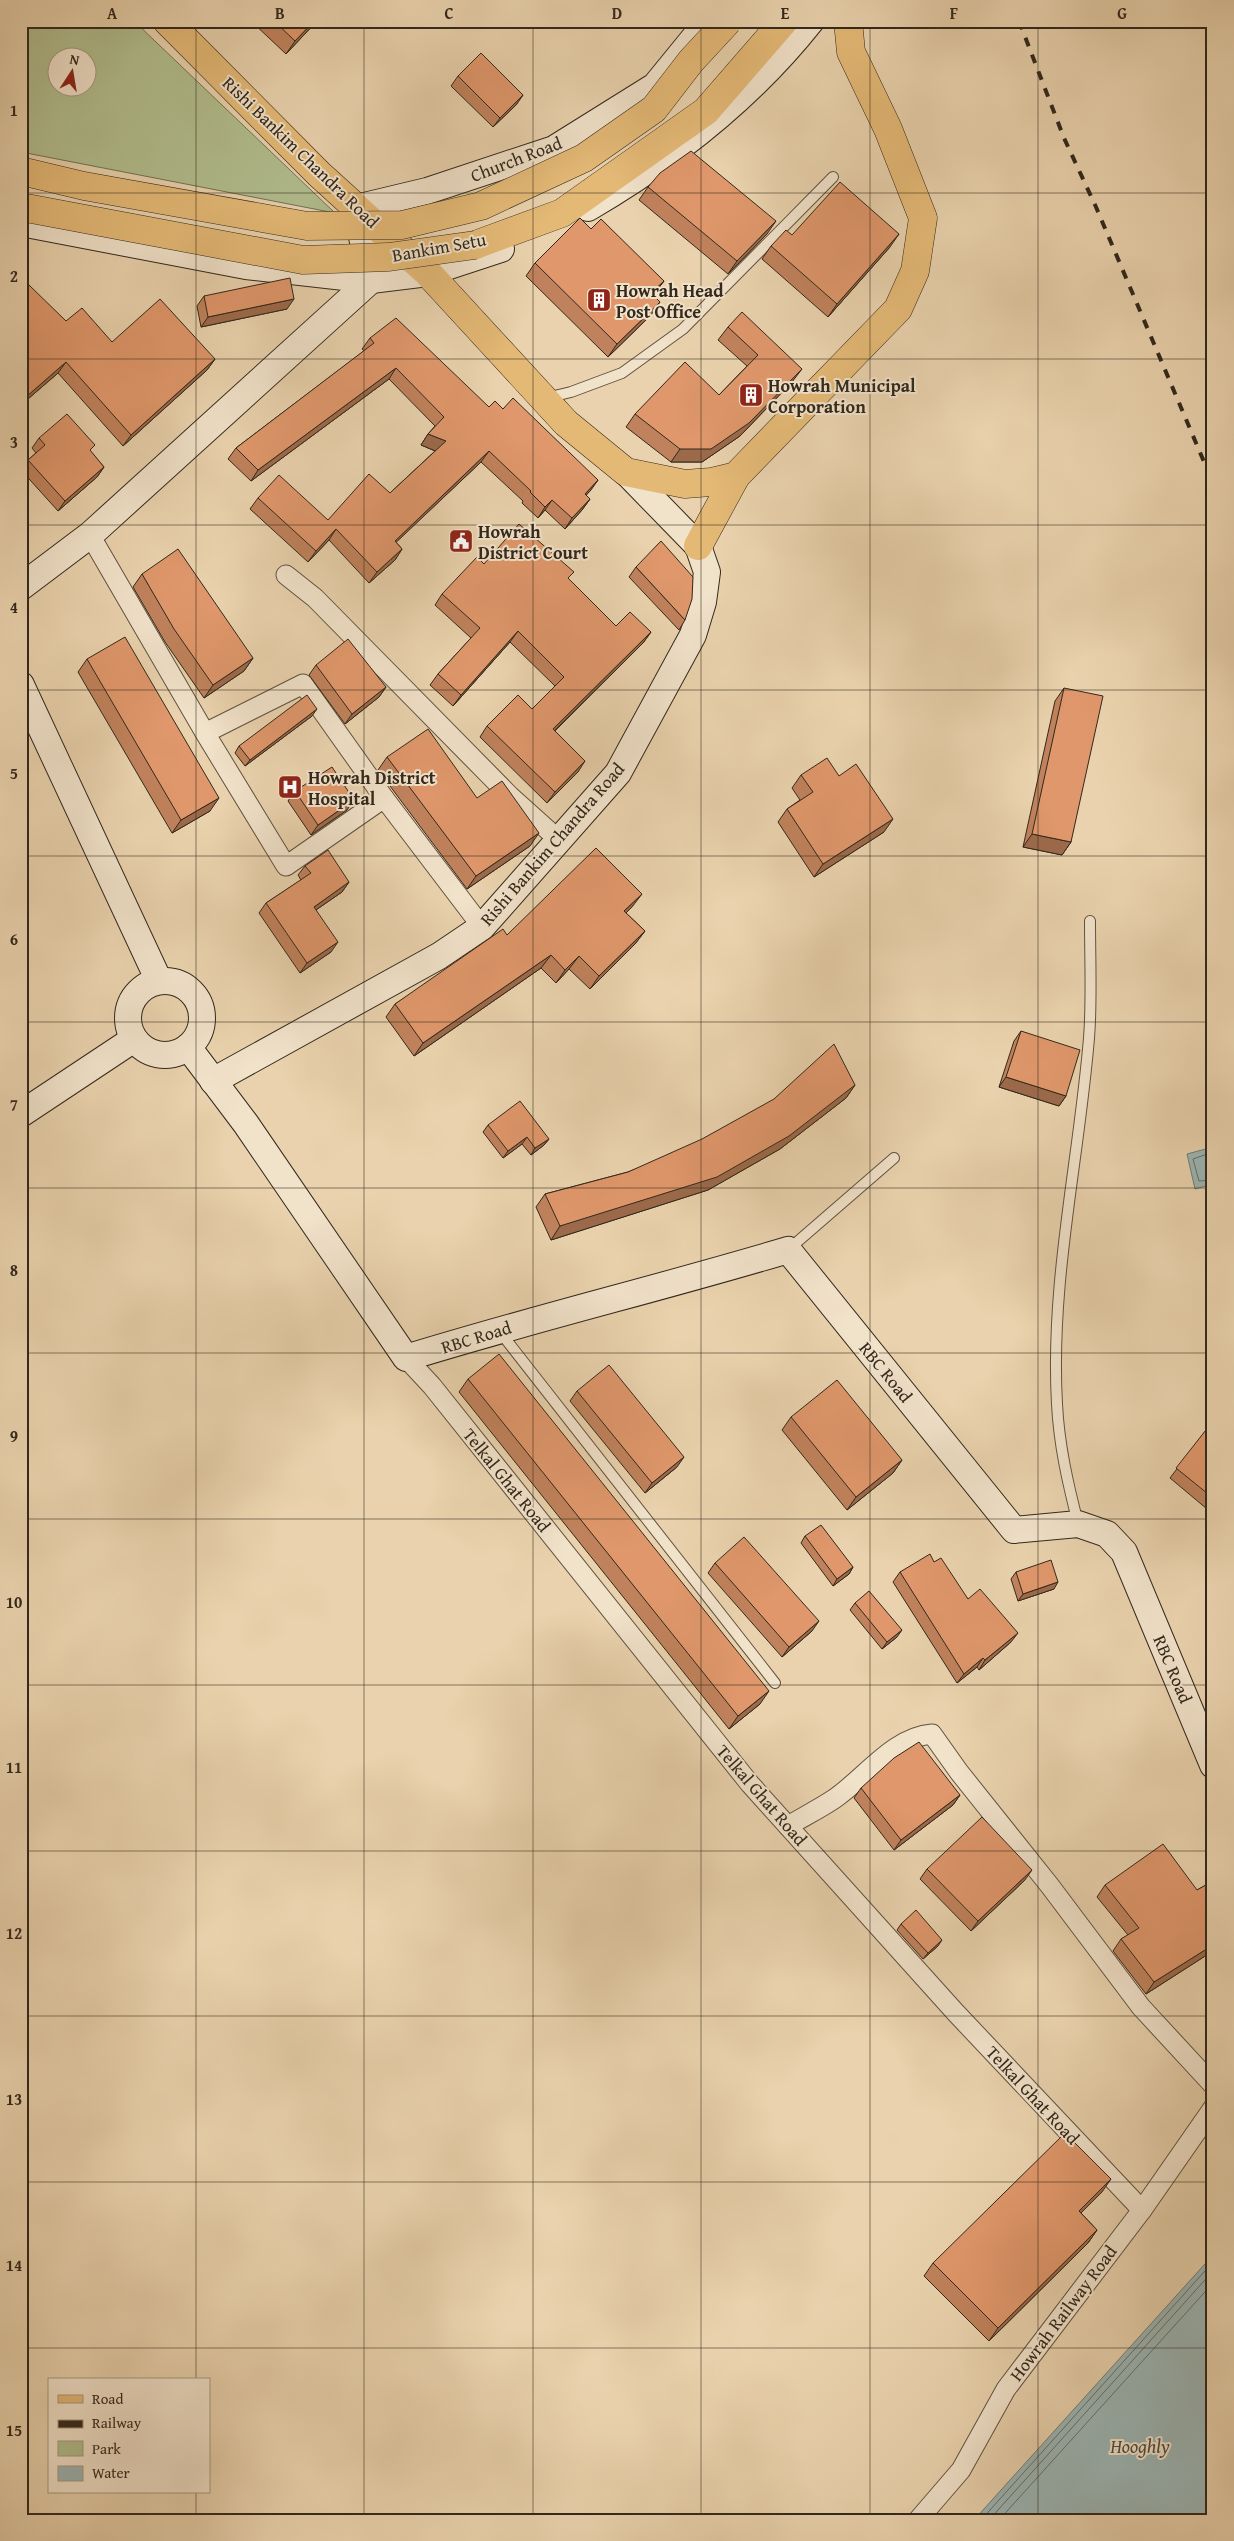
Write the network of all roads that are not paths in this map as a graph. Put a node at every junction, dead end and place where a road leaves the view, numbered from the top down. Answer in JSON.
{"nodes":[{"id":1,"x":167,"y":21,"type":"edge"},
{"id":2,"x":708,"y":21,"type":"edge"},
{"id":3,"x":728,"y":21,"type":"edge"},
{"id":4,"x":784,"y":21,"type":"edge"},
{"id":5,"x":811,"y":21,"type":"edge"},
{"id":6,"x":848,"y":21,"type":"edge"},
{"id":7,"x":21,"y":171,"type":"edge"},
{"id":8,"x":833,"y":177,"type":"dead end"},
{"id":9,"x":21,"y":207,"type":"edge"},
{"id":10,"x":356,"y":208,"type":"junction"},
{"id":11,"x":21,"y":223,"type":"edge"},
{"id":12,"x":428,"y":273,"type":"junction"},
{"id":13,"x":371,"y":280,"type":"junction"},
{"id":14,"x":542,"y":399,"type":"junction"},
{"id":15,"x":626,"y":472,"type":"junction"},
{"id":16,"x":736,"y":476,"type":"junction"},
{"id":17,"x":90,"y":535,"type":"junction"},
{"id":18,"x":698,"y":546,"type":"junction"},
{"id":19,"x":286,"y":575,"type":"dead end"},
{"id":20,"x":21,"y":587,"type":"edge"},
{"id":21,"x":22,"y":689,"type":"edge"},
{"id":22,"x":205,"y":733,"type":"junction"},
{"id":23,"x":384,"y":798,"type":"junction"},
{"id":24,"x":559,"y":840,"type":"junction"},
{"id":25,"x":1090,"y":921,"type":"dead end"},
{"id":26,"x":482,"y":927,"type":"junction"},
{"id":27,"x":158,"y":981,"type":"junction"},
{"id":28,"x":134,"y":1039,"type":"junction"},
{"id":29,"x":188,"y":1047,"type":"junction"},
{"id":30,"x":213,"y":1080,"type":"junction"},
{"id":31,"x":21,"y":1114,"type":"edge"},
{"id":32,"x":894,"y":1158,"type":"dead end"},
{"id":33,"x":788,"y":1250,"type":"junction"},
{"id":34,"x":498,"y":1330,"type":"junction"},
{"id":35,"x":406,"y":1358,"type":"junction"},
{"id":36,"x":1078,"y":1524,"type":"junction"},
{"id":37,"x":774,"y":1683,"type":"dead end"},
{"id":38,"x":1213,"y":1765,"type":"edge"},
{"id":39,"x":788,"y":1826,"type":"junction"},
{"id":40,"x":1213,"y":2085,"type":"edge"},
{"id":41,"x":1213,"y":2108,"type":"edge"},
{"id":42,"x":1142,"y":2210,"type":"junction"},
{"id":43,"x":918,"y":2520,"type":"edge"}],
"edges":[{"from":1,"to":10,"type":"main road","name":"Rishi Bankim Chandra Road"},
{"from":2,"to":10,"type":"main road","name":"Church Road"},
{"from":3,"to":7,"type":"main road","name":"Bankim Setu","bridge":true},
{"from":4,"to":9,"type":"main road","name":"Bankim Setu","bridge":true},
{"from":5,"to":12,"type":"main road"},
{"from":6,"to":16,"type":"main road"},
{"from":8,"to":14,"type":"lane"},
{"from":10,"to":12,"type":"main road","name":"Rishi Bankim Chandra Road"},
{"from":10,"to":13,"type":"main road"},
{"from":11,"to":13,"type":"main road"},
{"from":12,"to":13,"type":"main road"},
{"from":12,"to":14,"type":"main road","name":"Rishi Bankim Chandra Road"},
{"from":13,"to":17,"type":"main road"},
{"from":14,"to":15,"type":"main road","name":"Rishi Bankim Chandra Road"},
{"from":15,"to":16,"type":"main road","name":"Rishi Bankim Chandra Road"},
{"from":15,"to":18,"type":"main road","name":"Rishi Bankim Chandra Road"},
{"from":16,"to":18,"type":"main road"},
{"from":17,"to":20,"type":"main road"},
{"from":17,"to":22,"type":"street"},
{"from":18,"to":24,"type":"main road","name":"Rishi Bankim Chandra Road"},
{"from":19,"to":24,"type":"street"},
{"from":21,"to":27,"type":"main road"},
{"from":22,"to":23,"type":"street"},
{"from":22,"to":23,"type":"street"},
{"from":23,"to":26,"type":"street"},
{"from":24,"to":26,"type":"main road","name":"Rishi Bankim Chandra Road"},
{"from":25,"to":36,"type":"lane"},
{"from":26,"to":30,"type":"main road","name":"Rishi Bankim Chandra Road"},
{"from":27,"to":28,"type":"main road"},
{"from":27,"to":29,"type":"main road"},
{"from":28,"to":29,"type":"main road"},
{"from":28,"to":31,"type":"main road"},
{"from":29,"to":30,"type":"main road"},
{"from":30,"to":35,"type":"main road"},
{"from":32,"to":33,"type":"lane"},
{"from":33,"to":34,"type":"main road","name":"RBC Road"},
{"from":33,"to":36,"type":"main road","name":"RBC Road"},
{"from":34,"to":35,"type":"main road","name":"RBC Road"},
{"from":34,"to":37,"type":"lane"},
{"from":35,"to":39,"type":"street","name":"Telkal Ghat Road"},
{"from":36,"to":38,"type":"main road","name":"RBC Road"},
{"from":39,"to":40,"type":"street"},
{"from":39,"to":42,"type":"street","name":"Telkal Ghat Road"},
{"from":41,"to":42,"type":"street","name":"Howrah Railway Road"},
{"from":42,"to":43,"type":"street","name":"Howrah Railway Road"}]}
